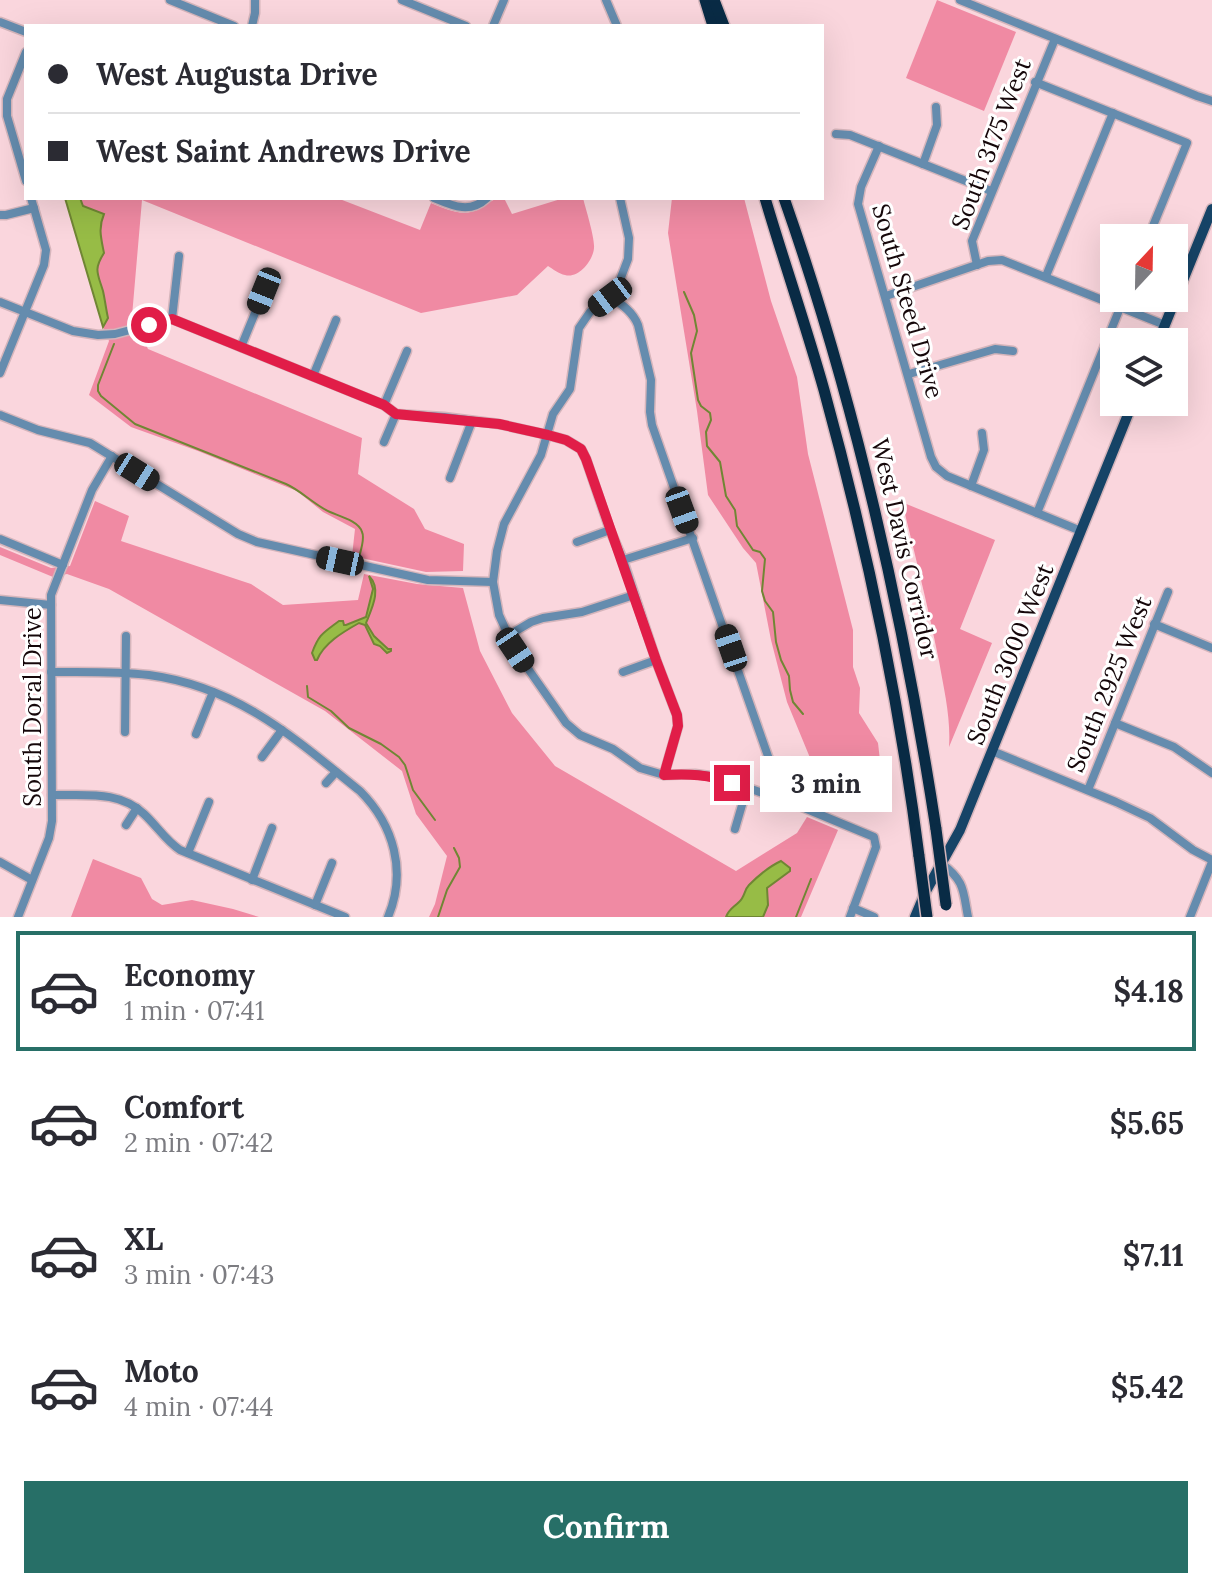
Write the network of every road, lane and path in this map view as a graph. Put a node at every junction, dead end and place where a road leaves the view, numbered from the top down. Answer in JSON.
{"nodes":[{"id":1,"x":170,"y":0,"type":"edge"},
{"id":2,"x":255,"y":0,"type":"edge"},
{"id":3,"x":402,"y":0,"type":"edge"},
{"id":4,"x":504,"y":0,"type":"edge"},
{"id":5,"x":606,"y":0,"type":"edge"},
{"id":6,"x":705,"y":0,"type":"edge"},
{"id":7,"x":714,"y":0,"type":"edge"},
{"id":8,"x":960,"y":0,"type":"edge"},
{"id":9,"x":0,"y":22,"type":"edge"},
{"id":10,"x":229,"y":24,"type":"edge"},
{"id":11,"x":252,"y":24,"type":"edge"},
{"id":12,"x":461,"y":24,"type":"edge"},
{"id":13,"x":494,"y":24,"type":"edge"},
{"id":14,"x":616,"y":24,"type":"edge"},
{"id":15,"x":712,"y":24,"type":"edge"},
{"id":16,"x":723,"y":24,"type":"edge"},
{"id":17,"x":24,"y":31,"type":"edge"},
{"id":18,"x":1055,"y":39,"type":"junction"},
{"id":19,"x":24,"y":57,"type":"edge"},
{"id":20,"x":1035,"y":82,"type":"junction"},
{"id":21,"x":1212,"y":103,"type":"edge"},
{"id":22,"x":936,"y":107,"type":"dead end"},
{"id":23,"x":1113,"y":113,"type":"junction"},
{"id":24,"x":836,"y":134,"type":"dead end"},
{"id":25,"x":879,"y":146,"type":"junction"},
{"id":26,"x":923,"y":164,"type":"junction"},
{"id":27,"x":24,"y":174,"type":"edge"},
{"id":28,"x":991,"y":191,"type":"junction"},
{"id":29,"x":32,"y":200,"type":"edge"},
{"id":30,"x":439,"y":200,"type":"edge"},
{"id":31,"x":485,"y":200,"type":"edge"},
{"id":32,"x":620,"y":200,"type":"edge"},
{"id":33,"x":766,"y":200,"type":"edge"},
{"id":34,"x":785,"y":200,"type":"edge"},
{"id":35,"x":34,"y":208,"type":"junction"},
{"id":36,"x":1212,"y":209,"type":"edge"},
{"id":37,"x":0,"y":215,"type":"edge"},
{"id":38,"x":1154,"y":224,"type":"edge"},
{"id":39,"x":179,"y":256,"type":"dead end"},
{"id":40,"x":977,"y":265,"type":"junction"},
{"id":41,"x":1046,"y":276,"type":"junction"},
{"id":42,"x":264,"y":291,"type":"dead end"},
{"id":43,"x":1100,"y":294,"type":"edge"},
{"id":44,"x":886,"y":296,"type":"junction"},
{"id":45,"x":610,"y":297,"type":"junction"},
{"id":46,"x":0,"y":302,"type":"edge"},
{"id":47,"x":25,"y":312,"type":"junction"},
{"id":48,"x":1118,"y":312,"type":"edge"},
{"id":49,"x":1141,"y":312,"type":"edge"},
{"id":50,"x":172,"y":319,"type":"junction"},
{"id":51,"x":336,"y":320,"type":"dead end"},
{"id":52,"x":1165,"y":325,"type":"junction"},
{"id":53,"x":1164,"y":328,"type":"edge"},
{"id":54,"x":241,"y":347,"type":"junction"},
{"id":55,"x":407,"y":351,"type":"dead end"},
{"id":56,"x":1013,"y":351,"type":"dead end"},
{"id":57,"x":0,"y":373,"type":"edge"},
{"id":58,"x":909,"y":374,"type":"junction"},
{"id":59,"x":313,"y":376,"type":"junction"},
{"id":60,"x":384,"y":405,"type":"junction"},
{"id":61,"x":396,"y":414,"type":"junction"},
{"id":62,"x":0,"y":415,"type":"edge"},
{"id":63,"x":1127,"y":416,"type":"edge"},
{"id":64,"x":472,"y":421,"type":"junction"},
{"id":65,"x":982,"y":433,"type":"dead end"},
{"id":66,"x":548,"y":435,"type":"junction"},
{"id":67,"x":384,"y":442,"type":"dead end"},
{"id":68,"x":112,"y":456,"type":"junction"},
{"id":69,"x":450,"y":478,"type":"dead end"},
{"id":70,"x":971,"y":486,"type":"junction"},
{"id":71,"x":1037,"y":513,"type":"junction"},
{"id":72,"x":610,"y":530,"type":"junction"},
{"id":73,"x":1081,"y":531,"type":"junction"},
{"id":74,"x":693,"y":538,"type":"junction"},
{"id":75,"x":0,"y":539,"type":"edge"},
{"id":76,"x":577,"y":542,"type":"dead end"},
{"id":77,"x":623,"y":560,"type":"junction"},
{"id":78,"x":63,"y":565,"type":"junction"},
{"id":79,"x":493,"y":582,"type":"junction"},
{"id":80,"x":1168,"y":592,"type":"dead end"},
{"id":81,"x":634,"y":595,"type":"junction"},
{"id":82,"x":0,"y":600,"type":"edge"},
{"id":83,"x":51,"y":605,"type":"junction"},
{"id":84,"x":1154,"y":624,"type":"junction"},
{"id":85,"x":509,"y":635,"type":"junction"},
{"id":86,"x":126,"y":636,"type":"dead end"},
{"id":87,"x":1212,"y":648,"type":"edge"},
{"id":88,"x":656,"y":660,"type":"junction"},
{"id":89,"x":51,"y":672,"type":"junction"},
{"id":90,"x":623,"y":672,"type":"dead end"},
{"id":91,"x":125,"y":674,"type":"junction"},
{"id":92,"x":213,"y":692,"type":"junction"},
{"id":93,"x":1115,"y":723,"type":"junction"},
{"id":94,"x":282,"y":730,"type":"junction"},
{"id":95,"x":125,"y":732,"type":"dead end"},
{"id":96,"x":196,"y":734,"type":"dead end"},
{"id":97,"x":992,"y":751,"type":"junction"},
{"id":98,"x":262,"y":757,"type":"dead end"},
{"id":99,"x":336,"y":772,"type":"junction"},
{"id":100,"x":1212,"y":773,"type":"edge"},
{"id":101,"x":664,"y":775,"type":"junction"},
{"id":102,"x":326,"y":783,"type":"dead end"},
{"id":103,"x":747,"y":788,"type":"junction"},
{"id":104,"x":1088,"y":790,"type":"junction"},
{"id":105,"x":764,"y":793,"type":"junction"},
{"id":106,"x":52,"y":795,"type":"junction"},
{"id":107,"x":209,"y":802,"type":"dead end"},
{"id":108,"x":137,"y":808,"type":"junction"},
{"id":109,"x":126,"y":825,"type":"dead end"},
{"id":110,"x":272,"y":828,"type":"dead end"},
{"id":111,"x":735,"y":829,"type":"dead end"},
{"id":112,"x":188,"y":853,"type":"junction"},
{"id":113,"x":1212,"y":861,"type":"edge"},
{"id":114,"x":0,"y":862,"type":"edge"},
{"id":115,"x":332,"y":863,"type":"dead end"},
{"id":116,"x":942,"y":864,"type":"junction"},
{"id":117,"x":32,"y":880,"type":"junction"},
{"id":118,"x":252,"y":880,"type":"junction"},
{"id":119,"x":315,"y":905,"type":"junction"},
{"id":120,"x":946,"y":911,"type":"edge"},
{"id":121,"x":852,"y":913,"type":"edge"},
{"id":122,"x":18,"y":917,"type":"edge"},
{"id":123,"x":345,"y":917,"type":"edge"},
{"id":124,"x":388,"y":917,"type":"edge"},
{"id":125,"x":874,"y":917,"type":"edge"},
{"id":126,"x":915,"y":917,"type":"edge"},
{"id":127,"x":927,"y":917,"type":"edge"},
{"id":128,"x":968,"y":917,"type":"edge"},
{"id":129,"x":1190,"y":917,"type":"edge"}],
"edges":[{"from":1,"to":10,"type":"street"},
{"from":2,"to":11,"type":"street"},
{"from":3,"to":12,"type":"street"},
{"from":4,"to":13,"type":"street"},
{"from":5,"to":14,"type":"street"},
{"from":6,"to":15,"type":"highway"},
{"from":7,"to":16,"type":"highway"},
{"from":8,"to":18,"type":"street"},
{"from":9,"to":17,"type":"street"},
{"from":18,"to":20,"type":"street","name":"South 3175 West"},
{"from":18,"to":21,"type":"street"},
{"from":19,"to":27,"type":"street"},
{"from":20,"to":23,"type":"street"},
{"from":20,"to":28,"type":"street","name":"South 3175 West"},
{"from":22,"to":26,"type":"street"},
{"from":23,"to":38,"type":"street"},
{"from":23,"to":41,"type":"street"},
{"from":24,"to":25,"type":"street"},
{"from":25,"to":26,"type":"street"},
{"from":25,"to":44,"type":"street","name":"South Steed Drive"},
{"from":26,"to":28,"type":"street"},
{"from":28,"to":40,"type":"street","name":"South 3175 West"},
{"from":29,"to":35,"type":"street"},
{"from":30,"to":31,"type":"street"},
{"from":32,"to":45,"type":"street"},
{"from":33,"to":127,"type":"highway","name":"West Davis Corridor","bridge":true},
{"from":34,"to":120,"type":"highway","name":"West Davis Corridor","bridge":true},
{"from":35,"to":37,"type":"street"},
{"from":35,"to":47,"type":"street"},
{"from":36,"to":52,"type":"main road"},
{"from":39,"to":50,"type":"street"},
{"from":40,"to":41,"type":"street"},
{"from":40,"to":44,"type":"street"},
{"from":41,"to":43,"type":"street"},
{"from":42,"to":54,"type":"street"},
{"from":44,"to":58,"type":"street","name":"South Steed Drive"},
{"from":45,"to":66,"type":"street"},
{"from":45,"to":74,"type":"street"},
{"from":46,"to":47,"type":"street"},
{"from":47,"to":50,"type":"street"},
{"from":47,"to":57,"type":"street"},
{"from":48,"to":71,"type":"street"},
{"from":49,"to":52,"type":"street"},
{"from":50,"to":54,"type":"street"},
{"from":51,"to":59,"type":"street"},
{"from":52,"to":53,"type":"main road"},
{"from":54,"to":59,"type":"street"},
{"from":55,"to":60,"type":"street"},
{"from":56,"to":58,"type":"street"},
{"from":58,"to":70,"type":"street","name":"South Steed Drive"},
{"from":59,"to":60,"type":"street"},
{"from":60,"to":61,"type":"street"},
{"from":61,"to":64,"type":"street"},
{"from":61,"to":67,"type":"street"},
{"from":62,"to":68,"type":"street"},
{"from":63,"to":73,"type":"main road","name":"South 3000 West"},
{"from":64,"to":66,"type":"street"},
{"from":64,"to":69,"type":"street"},
{"from":65,"to":70,"type":"street"},
{"from":66,"to":72,"type":"street"},
{"from":66,"to":79,"type":"street"},
{"from":68,"to":78,"type":"street","name":"South Doral Drive"},
{"from":68,"to":79,"type":"street"},
{"from":70,"to":71,"type":"street"},
{"from":71,"to":73,"type":"street"},
{"from":72,"to":76,"type":"street"},
{"from":72,"to":77,"type":"street"},
{"from":73,"to":97,"type":"main road","name":"South 3000 West"},
{"from":74,"to":77,"type":"street"},
{"from":74,"to":105,"type":"street"},
{"from":75,"to":78,"type":"street"},
{"from":77,"to":81,"type":"street"},
{"from":78,"to":83,"type":"street","name":"South Doral Drive"},
{"from":79,"to":85,"type":"street"},
{"from":80,"to":84,"type":"street","name":"South 2925 West"},
{"from":81,"to":85,"type":"street"},
{"from":81,"to":88,"type":"street"},
{"from":82,"to":83,"type":"street"},
{"from":83,"to":89,"type":"street","name":"South Doral Drive"},
{"from":84,"to":87,"type":"street"},
{"from":84,"to":93,"type":"street","name":"South 2925 West"},
{"from":85,"to":101,"type":"street"},
{"from":86,"to":91,"type":"street"},
{"from":88,"to":90,"type":"street"},
{"from":88,"to":101,"type":"street"},
{"from":89,"to":91,"type":"street"},
{"from":89,"to":106,"type":"street","name":"South Doral Drive"},
{"from":91,"to":92,"type":"street"},
{"from":91,"to":95,"type":"street"},
{"from":92,"to":94,"type":"street"},
{"from":92,"to":96,"type":"street"},
{"from":93,"to":100,"type":"street"},
{"from":93,"to":104,"type":"street","name":"South 2925 West"},
{"from":94,"to":98,"type":"street"},
{"from":94,"to":99,"type":"street"},
{"from":97,"to":104,"type":"street"},
{"from":97,"to":116,"type":"main road","name":"South 3000 West"},
{"from":99,"to":102,"type":"street"},
{"from":99,"to":124,"type":"street"},
{"from":101,"to":103,"type":"street"},
{"from":103,"to":105,"type":"street"},
{"from":103,"to":111,"type":"street"},
{"from":104,"to":113,"type":"street"},
{"from":105,"to":121,"type":"street"},
{"from":106,"to":108,"type":"street"},
{"from":106,"to":117,"type":"street","name":"South Doral Drive"},
{"from":107,"to":112,"type":"street"},
{"from":108,"to":109,"type":"street"},
{"from":108,"to":112,"type":"street"},
{"from":110,"to":118,"type":"street"},
{"from":112,"to":118,"type":"street"},
{"from":113,"to":129,"type":"street"},
{"from":114,"to":117,"type":"street"},
{"from":115,"to":119,"type":"street"},
{"from":116,"to":126,"type":"main road","name":"South 3000 West"},
{"from":116,"to":128,"type":"street"},
{"from":117,"to":122,"type":"street","name":"South Doral Drive"},
{"from":118,"to":119,"type":"street"},
{"from":119,"to":123,"type":"street"},
{"from":121,"to":125,"type":"street"}]}
